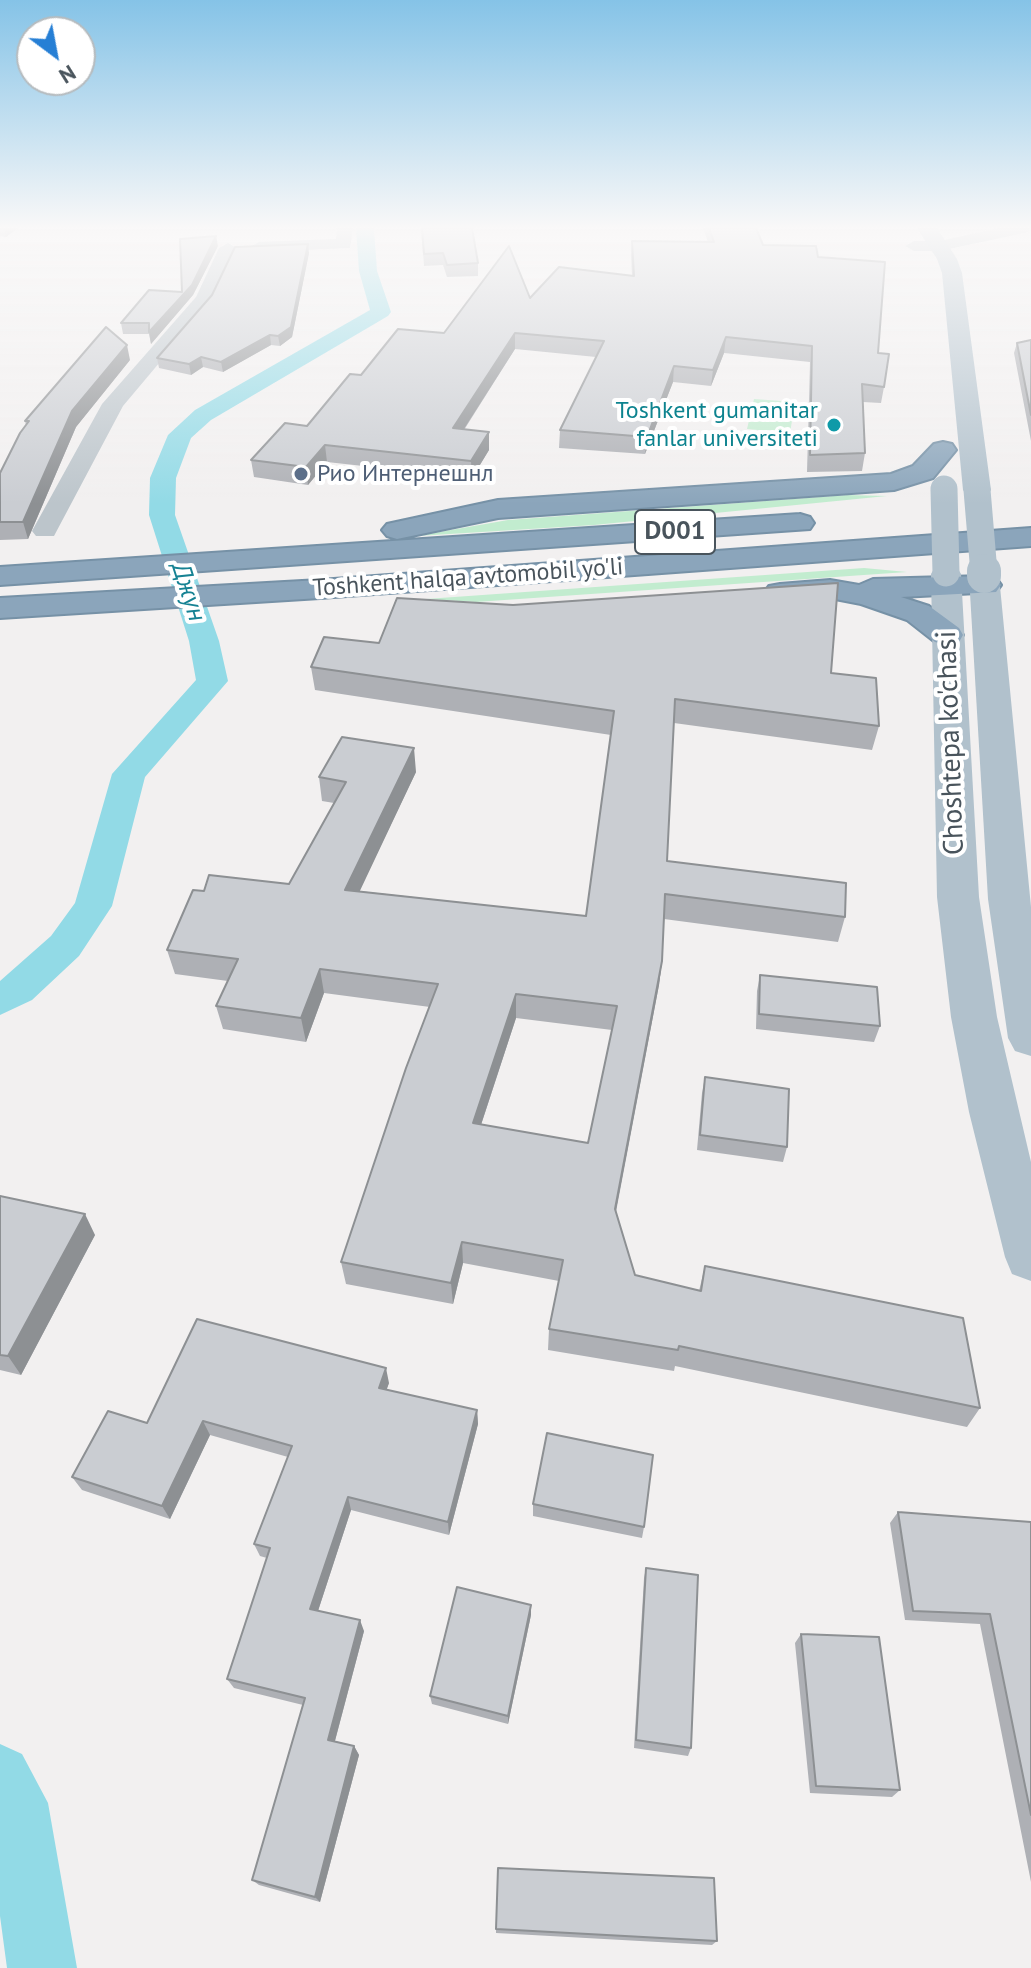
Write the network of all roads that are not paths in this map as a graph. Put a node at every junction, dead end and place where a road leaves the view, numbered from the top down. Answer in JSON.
{"nodes":[{"id":1,"x":186,"y":320,"type":"edge"},
{"id":2,"x":957,"y":320,"type":"edge"},
{"id":3,"x":942,"y":440,"type":"joint"},
{"id":4,"x":999,"y":509,"type":"dead end"},
{"id":5,"x":920,"y":515,"type":"dead end"},
{"id":6,"x":826,"y":521,"type":"dead end"},
{"id":7,"x":45,"y":531,"type":"dead end"},
{"id":8,"x":1031,"y":537,"type":"edge"},
{"id":9,"x":320,"y":556,"type":"junction"},
{"id":10,"x":0,"y":576,"type":"edge"},
{"id":11,"x":965,"y":580,"type":"junction"},
{"id":12,"x":320,"y":589,"type":"junction"},
{"id":13,"x":830,"y":589,"type":"junction"},
{"id":14,"x":753,"y":594,"type":"edge"},
{"id":15,"x":0,"y":608,"type":"edge"},
{"id":16,"x":449,"y":610,"type":"edge"},
{"id":17,"x":947,"y":635,"type":"junction"},
{"id":18,"x":1029,"y":1023,"type":"edge"},
{"id":19,"x":1031,"y":1257,"type":"edge"}],
"edges":[{"from":1,"to":7,"type":"street"},
{"from":2,"to":11,"type":"main road","name":"Choshtepa ko'chasi","bridge":true},
{"from":3,"to":9,"type":"highway"},
{"from":3,"to":11,"type":"main road","name":"Choshtepa ko'chasi","bridge":true},
{"from":4,"to":5,"type":"highway"},
{"from":6,"to":9,"type":"highway","name":"Toshkent halqa avtomobil yo'li","number":"D001"},
{"from":8,"to":12,"type":"highway","name":"Toshkent halqa avtomobil yo'li","number":"D001"},
{"from":9,"to":10,"type":"highway","name":"Toshkent halqa avtomobil yo'li"},
{"from":11,"to":13,"type":"highway"},
{"from":11,"to":17,"type":"main road","name":"Choshtepa ko'chasi"},
{"from":11,"to":18,"type":"main road","name":"Choshtepa ko'chasi"},
{"from":12,"to":15,"type":"highway","name":"Toshkent halqa avtomobil yo'li","number":"D001"},
{"from":12,"to":16,"type":"highway"},
{"from":13,"to":14,"type":"highway"},
{"from":13,"to":17,"type":"highway"},
{"from":17,"to":19,"type":"main road","name":"Choshtepa ko'chasi"}]}
